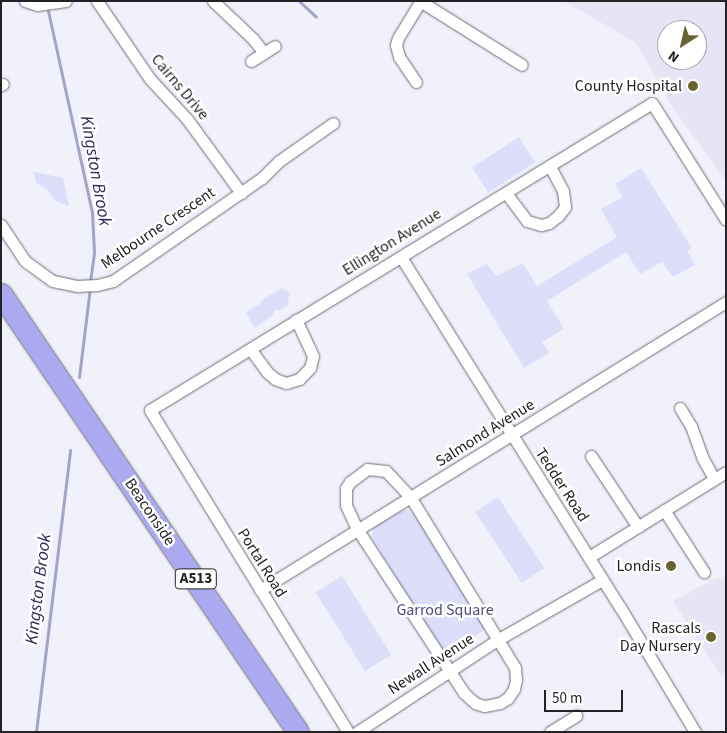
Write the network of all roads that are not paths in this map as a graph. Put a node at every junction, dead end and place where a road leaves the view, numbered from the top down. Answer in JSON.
{"nodes":[{"id":1,"x":25,"y":1,"type":"edge"},
{"id":2,"x":97,"y":1,"type":"edge"},
{"id":3,"x":213,"y":1,"type":"edge"},
{"id":4,"x":420,"y":1,"type":"edge"},
{"id":5,"x":63,"y":2,"type":"edge"},
{"id":6,"x":275,"y":46,"type":"dead end"},
{"id":7,"x":264,"y":53,"type":"junction"},
{"id":8,"x":251,"y":61,"type":"dead end"},
{"id":9,"x":522,"y":65,"type":"dead end"},
{"id":10,"x":416,"y":82,"type":"dead end"},
{"id":11,"x":333,"y":123,"type":"dead end"},
{"id":12,"x":550,"y":167,"type":"junction"},
{"id":13,"x":241,"y":193,"type":"junction"},
{"id":14,"x":506,"y":193,"type":"junction"},
{"id":15,"x":726,"y":220,"type":"edge"},
{"id":16,"x":1,"y":225,"type":"edge"},
{"id":17,"x":401,"y":257,"type":"junction"},
{"id":18,"x":1,"y":294,"type":"edge"},
{"id":19,"x":726,"y":302,"type":"edge"},
{"id":20,"x":296,"y":320,"type":"junction"},
{"id":21,"x":252,"y":350,"type":"junction"},
{"id":22,"x":680,"y":408,"type":"dead end"},
{"id":23,"x":150,"y":410,"type":"joint"},
{"id":24,"x":511,"y":436,"type":"junction"},
{"id":25,"x":591,"y":456,"type":"dead end"},
{"id":26,"x":726,"y":472,"type":"edge"},
{"id":27,"x":714,"y":479,"type":"junction"},
{"id":28,"x":411,"y":498,"type":"junction"},
{"id":29,"x":664,"y":510,"type":"junction"},
{"id":30,"x":638,"y":526,"type":"junction"},
{"id":31,"x":357,"y":529,"type":"junction"},
{"id":32,"x":589,"y":557,"type":"junction"},
{"id":33,"x":704,"y":572,"type":"dead end"},
{"id":34,"x":602,"y":580,"type":"junction"},
{"id":35,"x":260,"y":590,"type":"junction"},
{"id":36,"x":497,"y":640,"type":"junction"},
{"id":37,"x":449,"y":671,"type":"junction"},
{"id":38,"x":576,"y":716,"type":"dead end"},
{"id":39,"x":298,"y":732,"type":"edge"},
{"id":40,"x":348,"y":732,"type":"edge"},
{"id":41,"x":357,"y":732,"type":"edge"},
{"id":42,"x":550,"y":732,"type":"edge"},
{"id":43,"x":695,"y":732,"type":"edge"}],
"edges":[{"from":1,"to":5,"type":"street"},
{"from":2,"to":13,"type":"street","name":"Cairns Drive"},
{"from":3,"to":7,"type":"street"},
{"from":4,"to":9,"type":"street"},
{"from":4,"to":10,"type":"street"},
{"from":6,"to":7,"type":"street"},
{"from":7,"to":8,"type":"street"},
{"from":11,"to":13,"type":"street","name":"Melbourne Crescent"},
{"from":12,"to":14,"type":"street","name":"Ellington Avenue"},
{"from":12,"to":14,"type":"street"},
{"from":12,"to":15,"type":"street","name":"Ellington Avenue"},
{"from":13,"to":16,"type":"street","name":"Melbourne Crescent"},
{"from":14,"to":17,"type":"street","name":"Ellington Avenue"},
{"from":17,"to":20,"type":"street","name":"Ellington Avenue"},
{"from":17,"to":24,"type":"street","name":"Tedder Road"},
{"from":18,"to":39,"type":"highway","name":"Beaconside","number":"A513"},
{"from":19,"to":24,"type":"street","name":"Salmond Avenue"},
{"from":20,"to":21,"type":"street","name":"Ellington Avenue"},
{"from":20,"to":21,"type":"street"},
{"from":21,"to":23,"type":"street","name":"Ellington Avenue"},
{"from":22,"to":27,"type":"street"},
{"from":23,"to":35,"type":"street","name":"Portal Road"},
{"from":24,"to":28,"type":"street","name":"Salmond Avenue"},
{"from":24,"to":32,"type":"street","name":"Tedder Road"},
{"from":25,"to":30,"type":"street"},
{"from":26,"to":27,"type":"street"},
{"from":27,"to":29,"type":"street"},
{"from":28,"to":31,"type":"street","name":"Salmond Avenue"},
{"from":28,"to":31,"type":"street"},
{"from":28,"to":36,"type":"street"},
{"from":29,"to":30,"type":"street"},
{"from":29,"to":33,"type":"street"},
{"from":30,"to":32,"type":"street"},
{"from":31,"to":35,"type":"street","name":"Salmond Avenue"},
{"from":31,"to":37,"type":"street"},
{"from":32,"to":34,"type":"street","name":"Tedder Road"},
{"from":34,"to":36,"type":"street","name":"Newall Avenue"},
{"from":34,"to":43,"type":"street","name":"Tedder Road"},
{"from":35,"to":40,"type":"street","name":"Portal Road"},
{"from":36,"to":37,"type":"street","name":"Newall Avenue"},
{"from":36,"to":37,"type":"street"},
{"from":37,"to":41,"type":"street","name":"Newall Avenue"},
{"from":38,"to":42,"type":"street"}]}
